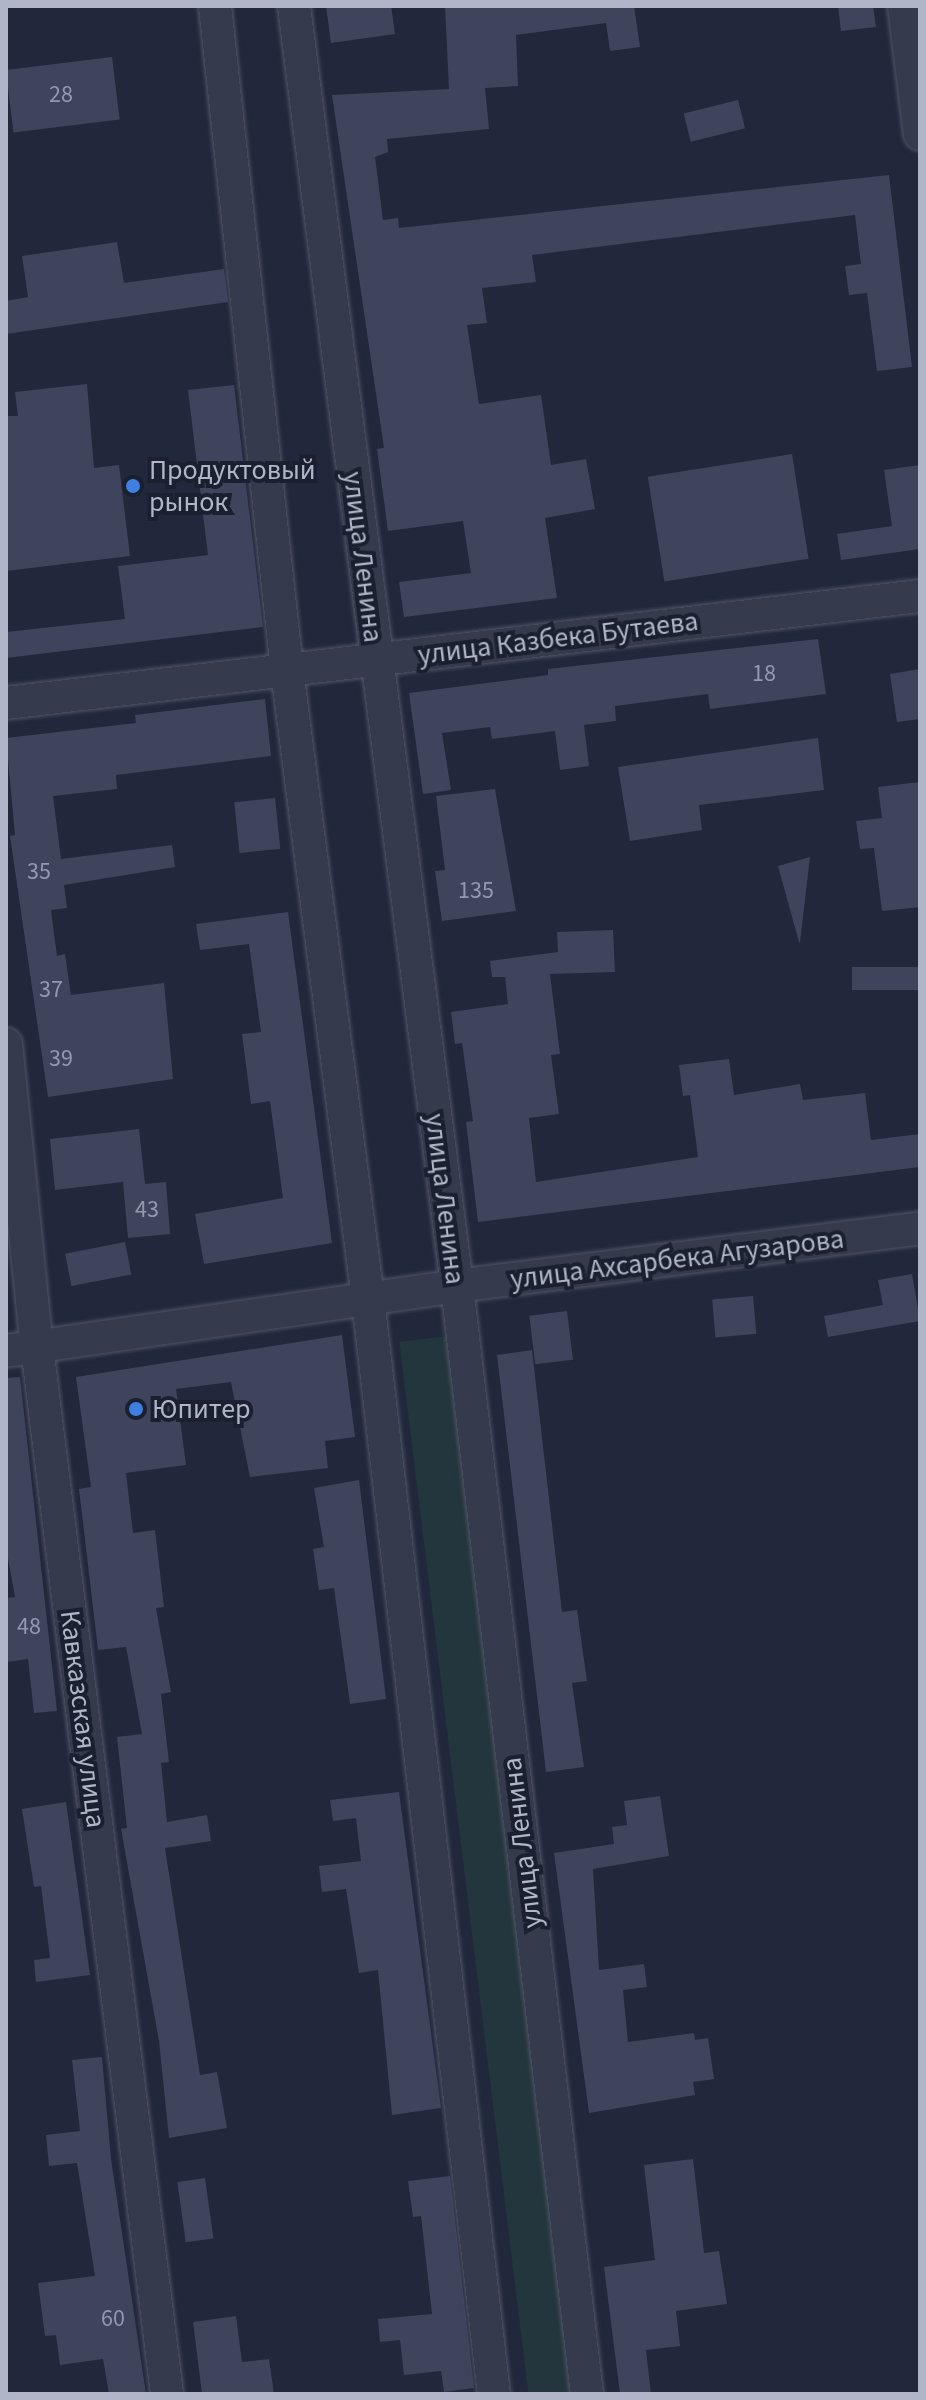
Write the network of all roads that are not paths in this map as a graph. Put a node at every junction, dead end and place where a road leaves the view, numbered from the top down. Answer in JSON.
{"nodes":[{"id":1,"x":215,"y":6,"type":"edge"},
{"id":2,"x":294,"y":6,"type":"edge"},
{"id":3,"x":904,"y":6,"type":"edge"},
{"id":4,"x":920,"y":134,"type":"edge"},
{"id":5,"x":920,"y":596,"type":"edge"},
{"id":6,"x":375,"y":660,"type":"junction"},
{"id":7,"x":287,"y":670,"type":"junction"},
{"id":8,"x":6,"y":703,"type":"edge"},
{"id":9,"x":6,"y":1044,"type":"edge"},
{"id":10,"x":920,"y":1228,"type":"edge"},
{"id":11,"x":457,"y":1286,"type":"junction"},
{"id":12,"x":368,"y":1299,"type":"junction"},
{"id":13,"x":22,"y":1349,"type":"edge"},
{"id":14,"x":167,"y":2394,"type":"edge"},
{"id":15,"x":494,"y":2394,"type":"edge"},
{"id":16,"x":587,"y":2394,"type":"edge"}],
"edges":[{"from":1,"to":7,"type":"street"},
{"from":2,"to":6,"type":"street","name":"улица Ленина"},
{"from":3,"to":4,"type":"street"},
{"from":5,"to":6,"type":"street","name":"улица Казбека Бутаева"},
{"from":6,"to":7,"type":"street","name":"улица Казбека Бутаева"},
{"from":6,"to":11,"type":"street","name":"улица Ленина"},
{"from":7,"to":8,"type":"street","name":"улица Казбека Бутаева"},
{"from":7,"to":12,"type":"street"},
{"from":9,"to":13,"type":"street","name":"Кавказская улица"},
{"from":10,"to":11,"type":"street","name":"улица Ахсарбека Агузарова"},
{"from":11,"to":12,"type":"street","name":"улица Ахсарбека Агузарова"},
{"from":11,"to":16,"type":"street","name":"улица Ленина"},
{"from":12,"to":13,"type":"street","name":"улица Ахсарбека Агузарова"},
{"from":12,"to":15,"type":"street"},
{"from":13,"to":14,"type":"street","name":"Кавказская улица"}]}
